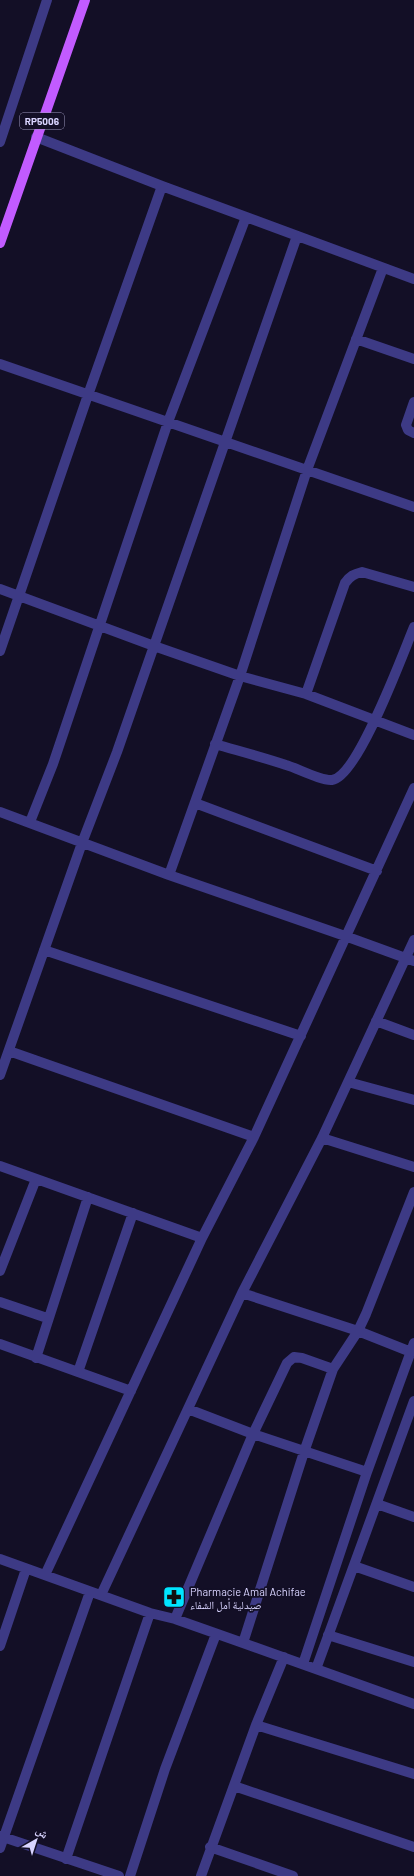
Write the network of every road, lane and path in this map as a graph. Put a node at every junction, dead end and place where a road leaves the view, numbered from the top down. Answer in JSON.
{"nodes":[{"id":1,"x":47,"y":0,"type":"edge"},
{"id":2,"x":85,"y":0,"type":"edge"},
{"id":3,"x":36,"y":137,"type":"junction"},
{"id":4,"x":0,"y":142,"type":"edge"},
{"id":5,"x":162,"y":186,"type":"junction"},
{"id":6,"x":246,"y":217,"type":"junction"},
{"id":7,"x":296,"y":236,"type":"junction"},
{"id":8,"x":0,"y":243,"type":"edge"},
{"id":9,"x":383,"y":268,"type":"junction"},
{"id":10,"x":414,"y":279,"type":"edge"},
{"id":11,"x":356,"y":339,"type":"junction"},
{"id":12,"x":414,"y":359,"type":"edge"},
{"id":13,"x":0,"y":364,"type":"edge"},
{"id":14,"x":88,"y":394,"type":"junction"},
{"id":15,"x":414,"y":402,"type":"edge"},
{"id":16,"x":168,"y":422,"type":"junction"},
{"id":17,"x":414,"y":433,"type":"edge"},
{"id":18,"x":224,"y":441,"type":"junction"},
{"id":19,"x":307,"y":470,"type":"junction"},
{"id":20,"x":414,"y":507,"type":"edge"},
{"id":21,"x":414,"y":586,"type":"edge"},
{"id":22,"x":0,"y":589,"type":"edge"},
{"id":23,"x":19,"y":596,"type":"junction"},
{"id":24,"x":101,"y":625,"type":"junction"},
{"id":25,"x":414,"y":627,"type":"edge"},
{"id":26,"x":154,"y":646,"type":"junction"},
{"id":27,"x":0,"y":651,"type":"edge"},
{"id":28,"x":240,"y":676,"type":"junction"},
{"id":29,"x":306,"y":694,"type":"junction"},
{"id":30,"x":376,"y":720,"type":"junction"},
{"id":31,"x":414,"y":735,"type":"edge"},
{"id":32,"x":215,"y":744,"type":"junction"},
{"id":33,"x":414,"y":788,"type":"edge"},
{"id":34,"x":195,"y":803,"type":"junction"},
{"id":35,"x":0,"y":812,"type":"edge"},
{"id":36,"x":30,"y":822,"type":"junction"},
{"id":37,"x":82,"y":844,"type":"junction"},
{"id":38,"x":377,"y":871,"type":"junction"},
{"id":39,"x":169,"y":875,"type":"junction"},
{"id":40,"x":345,"y":936,"type":"junction"},
{"id":41,"x":414,"y":940,"type":"edge"},
{"id":42,"x":44,"y":950,"type":"junction"},
{"id":43,"x":410,"y":960,"type":"edge"},
{"id":44,"x":376,"y":1021,"type":"junction"},
{"id":45,"x":414,"y":1035,"type":"edge"},
{"id":46,"x":301,"y":1036,"type":"junction"},
{"id":47,"x":9,"y":1051,"type":"junction"},
{"id":48,"x":0,"y":1075,"type":"edge"},
{"id":49,"x":348,"y":1082,"type":"junction"},
{"id":50,"x":414,"y":1100,"type":"edge"},
{"id":51,"x":254,"y":1137,"type":"junction"},
{"id":52,"x":322,"y":1138,"type":"junction"},
{"id":53,"x":0,"y":1166,"type":"edge"},
{"id":54,"x":414,"y":1166,"type":"edge"},
{"id":55,"x":36,"y":1179,"type":"junction"},
{"id":56,"x":414,"y":1192,"type":"edge"},
{"id":57,"x":88,"y":1197,"type":"junction"},
{"id":58,"x":133,"y":1213,"type":"junction"},
{"id":59,"x":202,"y":1238,"type":"junction"},
{"id":60,"x":0,"y":1271,"type":"edge"},
{"id":61,"x":242,"y":1293,"type":"junction"},
{"id":62,"x":0,"y":1302,"type":"edge"},
{"id":63,"x":47,"y":1318,"type":"junction"},
{"id":64,"x":358,"y":1331,"type":"junction"},
{"id":65,"x":0,"y":1344,"type":"edge"},
{"id":66,"x":412,"y":1348,"type":"edge"},
{"id":67,"x":36,"y":1358,"type":"junction"},
{"id":68,"x":334,"y":1369,"type":"junction"},
{"id":69,"x":78,"y":1372,"type":"junction"},
{"id":70,"x":131,"y":1390,"type":"junction"},
{"id":71,"x":414,"y":1401,"type":"edge"},
{"id":72,"x":188,"y":1409,"type":"junction"},
{"id":73,"x":253,"y":1434,"type":"junction"},
{"id":74,"x":304,"y":1452,"type":"junction"},
{"id":75,"x":367,"y":1472,"type":"junction"},
{"id":76,"x":376,"y":1504,"type":"junction"},
{"id":77,"x":414,"y":1517,"type":"edge"},
{"id":78,"x":0,"y":1560,"type":"edge"},
{"id":79,"x":354,"y":1566,"type":"junction"},
{"id":80,"x":26,"y":1569,"type":"junction"},
{"id":81,"x":45,"y":1575,"type":"junction"},
{"id":82,"x":414,"y":1587,"type":"edge"},
{"id":83,"x":90,"y":1592,"type":"junction"},
{"id":84,"x":101,"y":1595,"type":"junction"},
{"id":85,"x":150,"y":1613,"type":"junction"},
{"id":86,"x":175,"y":1619,"type":"junction"},
{"id":87,"x":216,"y":1634,"type":"junction"},
{"id":88,"x":328,"y":1635,"type":"junction"},
{"id":89,"x":243,"y":1643,"type":"junction"},
{"id":90,"x":0,"y":1646,"type":"edge"},
{"id":91,"x":284,"y":1657,"type":"junction"},
{"id":92,"x":414,"y":1662,"type":"edge"},
{"id":93,"x":303,"y":1664,"type":"junction"},
{"id":94,"x":316,"y":1669,"type":"junction"},
{"id":95,"x":414,"y":1704,"type":"edge"},
{"id":96,"x":256,"y":1725,"type":"junction"},
{"id":97,"x":414,"y":1774,"type":"edge"},
{"id":98,"x":234,"y":1786,"type":"junction"},
{"id":99,"x":2,"y":1837,"type":"edge"},
{"id":100,"x":210,"y":1847,"type":"junction"},
{"id":101,"x":414,"y":1847,"type":"edge"},
{"id":102,"x":0,"y":1848,"type":"edge"},
{"id":103,"x":66,"y":1859,"type":"junction"},
{"id":104,"x":272,"y":1873,"type":"edge"},
{"id":105,"x":119,"y":1876,"type":"edge"},
{"id":106,"x":130,"y":1876,"type":"edge"},
{"id":107,"x":201,"y":1876,"type":"edge"},
{"id":108,"x":293,"y":1876,"type":"edge"}],
"edges":[{"from":1,"to":4,"type":"street"},
{"from":2,"to":3,"type":"main road","number":"RP5006"},
{"from":3,"to":5,"type":"street"},
{"from":3,"to":8,"type":"main road","number":"RP5006"},
{"from":5,"to":6,"type":"street"},
{"from":5,"to":14,"type":"street"},
{"from":6,"to":7,"type":"street"},
{"from":6,"to":16,"type":"street"},
{"from":7,"to":9,"type":"street"},
{"from":7,"to":18,"type":"street"},
{"from":9,"to":10,"type":"street"},
{"from":9,"to":11,"type":"street"},
{"from":11,"to":12,"type":"street"},
{"from":11,"to":19,"type":"street"},
{"from":13,"to":14,"type":"street"},
{"from":14,"to":16,"type":"street"},
{"from":14,"to":23,"type":"street"},
{"from":15,"to":17,"type":"street"},
{"from":16,"to":18,"type":"street"},
{"from":16,"to":24,"type":"street"},
{"from":18,"to":19,"type":"street"},
{"from":18,"to":26,"type":"street"},
{"from":19,"to":20,"type":"street"},
{"from":19,"to":28,"type":"street"},
{"from":21,"to":29,"type":"street"},
{"from":22,"to":23,"type":"street"},
{"from":23,"to":24,"type":"street"},
{"from":23,"to":27,"type":"street"},
{"from":24,"to":26,"type":"street"},
{"from":24,"to":36,"type":"street"},
{"from":25,"to":30,"type":"street"},
{"from":26,"to":28,"type":"street"},
{"from":26,"to":37,"type":"street"},
{"from":28,"to":29,"type":"street"},
{"from":28,"to":32,"type":"street"},
{"from":29,"to":30,"type":"street"},
{"from":30,"to":31,"type":"street"},
{"from":30,"to":32,"type":"street"},
{"from":32,"to":34,"type":"street"},
{"from":33,"to":38,"type":"street"},
{"from":34,"to":38,"type":"street"},
{"from":34,"to":39,"type":"street"},
{"from":35,"to":36,"type":"street"},
{"from":36,"to":37,"type":"street"},
{"from":37,"to":39,"type":"street"},
{"from":37,"to":42,"type":"street"},
{"from":38,"to":40,"type":"street"},
{"from":39,"to":40,"type":"street"},
{"from":40,"to":43,"type":"street"},
{"from":40,"to":46,"type":"street"},
{"from":41,"to":43,"type":"street"},
{"from":42,"to":46,"type":"street"},
{"from":42,"to":47,"type":"street"},
{"from":43,"to":44,"type":"street"},
{"from":44,"to":45,"type":"street"},
{"from":44,"to":49,"type":"street"},
{"from":46,"to":51,"type":"street"},
{"from":47,"to":48,"type":"street"},
{"from":47,"to":51,"type":"street"},
{"from":49,"to":50,"type":"street"},
{"from":49,"to":52,"type":"street"},
{"from":51,"to":59,"type":"street"},
{"from":52,"to":54,"type":"street"},
{"from":52,"to":61,"type":"street"},
{"from":53,"to":55,"type":"street"},
{"from":55,"to":57,"type":"street"},
{"from":55,"to":60,"type":"street"},
{"from":56,"to":64,"type":"street"},
{"from":57,"to":58,"type":"street"},
{"from":57,"to":63,"type":"street"},
{"from":58,"to":59,"type":"street"},
{"from":58,"to":69,"type":"street"},
{"from":59,"to":70,"type":"street"},
{"from":61,"to":64,"type":"street"},
{"from":61,"to":72,"type":"street"},
{"from":62,"to":63,"type":"street"},
{"from":63,"to":67,"type":"street"},
{"from":64,"to":66,"type":"street"},
{"from":64,"to":68,"type":"street"},
{"from":65,"to":67,"type":"street"},
{"from":66,"to":75,"type":"street"},
{"from":67,"to":69,"type":"street"},
{"from":68,"to":73,"type":"street"},
{"from":68,"to":74,"type":"street"},
{"from":69,"to":70,"type":"street"},
{"from":70,"to":81,"type":"street"},
{"from":71,"to":76,"type":"street"},
{"from":72,"to":73,"type":"street"},
{"from":72,"to":84,"type":"street"},
{"from":73,"to":74,"type":"street"},
{"from":73,"to":86,"type":"street"},
{"from":74,"to":75,"type":"street"},
{"from":74,"to":89,"type":"street"},
{"from":75,"to":93,"type":"street"},
{"from":76,"to":77,"type":"street"},
{"from":76,"to":79,"type":"street"},
{"from":78,"to":80,"type":"street"},
{"from":79,"to":82,"type":"street"},
{"from":79,"to":88,"type":"street"},
{"from":80,"to":81,"type":"street"},
{"from":80,"to":90,"type":"street"},
{"from":81,"to":83,"type":"street"},
{"from":83,"to":84,"type":"street"},
{"from":83,"to":99,"type":"street"},
{"from":84,"to":85,"type":"street"},
{"from":85,"to":86,"type":"street"},
{"from":85,"to":103,"type":"street"},
{"from":86,"to":87,"type":"street"},
{"from":87,"to":89,"type":"street"},
{"from":87,"to":106,"type":"street"},
{"from":88,"to":92,"type":"street"},
{"from":88,"to":94,"type":"street"},
{"from":89,"to":91,"type":"street"},
{"from":91,"to":93,"type":"street"},
{"from":91,"to":96,"type":"street"},
{"from":93,"to":94,"type":"street"},
{"from":94,"to":95,"type":"street"},
{"from":96,"to":97,"type":"street"},
{"from":96,"to":98,"type":"street"},
{"from":98,"to":100,"type":"street"},
{"from":98,"to":101,"type":"street"},
{"from":99,"to":102,"type":"street"},
{"from":99,"to":103,"type":"street"},
{"from":100,"to":104,"type":"street"},
{"from":100,"to":107,"type":"street"},
{"from":103,"to":105,"type":"street"},
{"from":104,"to":108,"type":"street"}]}
